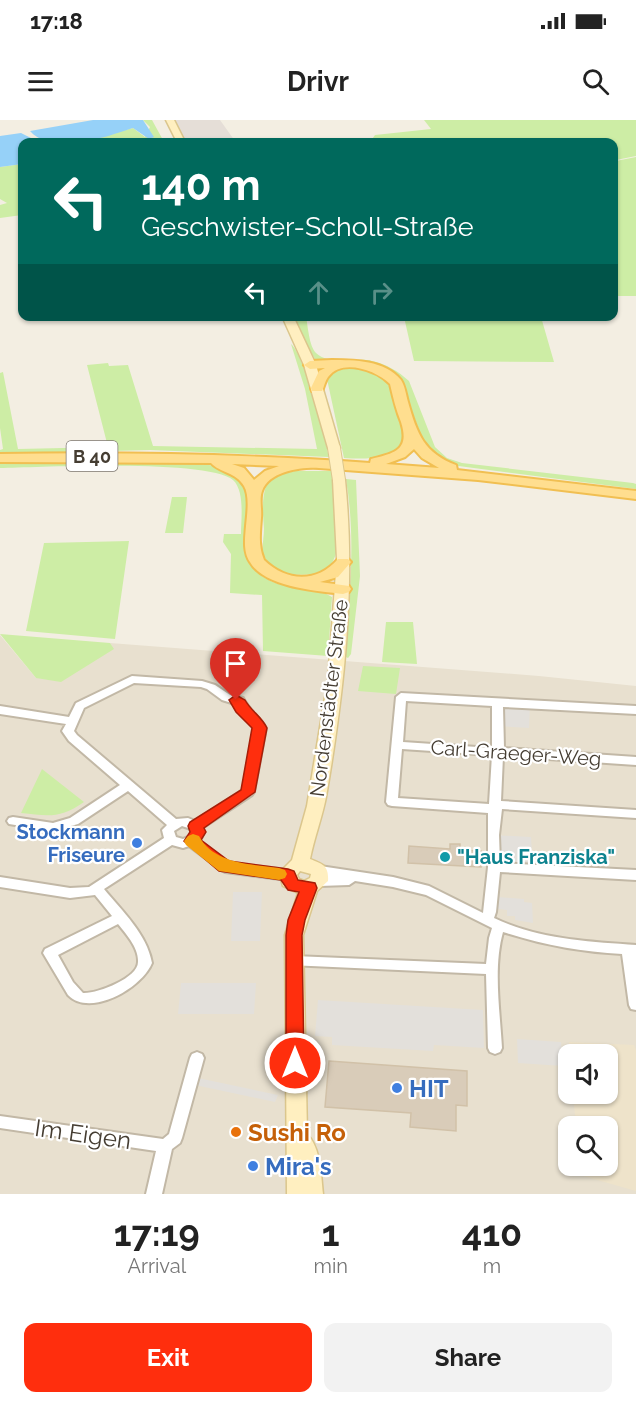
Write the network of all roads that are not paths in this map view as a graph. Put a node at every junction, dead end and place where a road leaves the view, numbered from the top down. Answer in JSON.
{"nodes":[{"id":1,"x":170,"y":120,"type":"edge"},
{"id":2,"x":179,"y":138,"type":"edge"},
{"id":3,"x":289,"y":321,"type":"edge"},
{"id":4,"x":310,"y":365,"type":"junction"},
{"id":5,"x":343,"y":366,"type":"junction"},
{"id":6,"x":317,"y":388,"type":"junction"},
{"id":7,"x":412,"y":435,"type":"junction"},
{"id":8,"x":185,"y":457,"type":"junction"},
{"id":9,"x":0,"y":458,"type":"edge"},
{"id":10,"x":326,"y":463,"type":"junction"},
{"id":11,"x":344,"y":464,"type":"junction"},
{"id":12,"x":478,"y":475,"type":"junction"},
{"id":13,"x":254,"y":493,"type":"junction"},
{"id":14,"x":636,"y":495,"type":"edge"},
{"id":15,"x":344,"y":562,"type":"junction"},
{"id":16,"x":312,"y":580,"type":"junction"},
{"id":17,"x":294,"y":581,"type":"junction"},
{"id":18,"x":343,"y":587,"type":"junction"},
{"id":19,"x":497,"y":703,"type":"junction"},
{"id":20,"x":0,"y":710,"type":"edge"},
{"id":21,"x":636,"y":710,"type":"edge"},
{"id":22,"x":72,"y":721,"type":"junction"},
{"id":23,"x":396,"y":745,"type":"junction"},
{"id":24,"x":498,"y":752,"type":"junction"},
{"id":25,"x":636,"y":761,"type":"edge"},
{"id":26,"x":128,"y":785,"type":"junction"},
{"id":27,"x":496,"y":807,"type":"junction"},
{"id":28,"x":636,"y":814,"type":"edge"},
{"id":29,"x":13,"y":821,"type":"dead end"},
{"id":30,"x":174,"y":824,"type":"junction"},
{"id":31,"x":196,"y":826,"type":"junction"},
{"id":32,"x":171,"y":840,"type":"junction"},
{"id":33,"x":191,"y":841,"type":"junction"},
{"id":34,"x":494,"y":867,"type":"junction"},
{"id":35,"x":636,"y":875,"type":"edge"},
{"id":36,"x":306,"y":876,"type":"junction"},
{"id":37,"x":0,"y":882,"type":"edge"},
{"id":38,"x":98,"y":890,"type":"junction"},
{"id":39,"x":119,"y":918,"type":"junction"},
{"id":40,"x":493,"y":923,"type":"junction"},
{"id":41,"x":632,"y":950,"type":"edge"},
{"id":42,"x":294,"y":961,"type":"junction"},
{"id":43,"x":493,"y":969,"type":"junction"},
{"id":44,"x":636,"y":1005,"type":"edge"},
{"id":45,"x":495,"y":1048,"type":"dead end"},
{"id":46,"x":197,"y":1058,"type":"dead end"},
{"id":47,"x":0,"y":1122,"type":"edge"},
{"id":48,"x":297,"y":1128,"type":"junction"},
{"id":49,"x":165,"y":1146,"type":"junction"},
{"id":50,"x":154,"y":1194,"type":"edge"},
{"id":51,"x":298,"y":1194,"type":"edge"},
{"id":52,"x":312,"y":1194,"type":"edge"}],
"edges":[{"from":1,"to":2,"type":"main road"},
{"from":3,"to":4,"type":"main road","name":"Nordenstädter Straße"},
{"from":4,"to":5,"type":"main road"},
{"from":4,"to":6,"type":"main road","name":"Nordenstädter Straße"},
{"from":5,"to":6,"type":"main road"},
{"from":5,"to":7,"type":"main road"},
{"from":6,"to":15,"type":"main road","name":"Nordenstädter Straße","bridge":true},
{"from":7,"to":10,"type":"main road"},
{"from":7,"to":12,"type":"main road"},
{"from":8,"to":9,"type":"main road","number":"B 40"},
{"from":8,"to":10,"type":"main road","number":"B 40"},
{"from":8,"to":13,"type":"main road"},
{"from":10,"to":11,"type":"main road","number":"B 40"},
{"from":11,"to":12,"type":"main road","number":"B 40"},
{"from":11,"to":13,"type":"main road"},
{"from":12,"to":14,"type":"main road","number":"B 40"},
{"from":13,"to":17,"type":"main road"},
{"from":15,"to":16,"type":"main road"},
{"from":15,"to":18,"type":"main road","name":"Nordenstädter Straße"},
{"from":16,"to":17,"type":"main road"},
{"from":16,"to":18,"type":"main road"},
{"from":17,"to":18,"type":"main road"},
{"from":18,"to":36,"type":"main road","name":"Nordenstädter Straße"},
{"from":19,"to":21,"type":"street"},
{"from":19,"to":23,"type":"street"},
{"from":19,"to":24,"type":"street"},
{"from":20,"to":22,"type":"street"},
{"from":22,"to":26,"type":"street"},
{"from":22,"to":31,"type":"street"},
{"from":23,"to":24,"type":"street","name":"Carl-Graeger-Weg"},
{"from":23,"to":27,"type":"street"},
{"from":24,"to":25,"type":"street","name":"Carl-Graeger-Weg"},
{"from":24,"to":27,"type":"street"},
{"from":26,"to":29,"type":"street"},
{"from":26,"to":30,"type":"street"},
{"from":27,"to":28,"type":"street"},
{"from":27,"to":34,"type":"street"},
{"from":30,"to":31,"type":"street"},
{"from":30,"to":32,"type":"street"},
{"from":31,"to":33,"type":"street"},
{"from":32,"to":33,"type":"street"},
{"from":32,"to":38,"type":"street"},
{"from":33,"to":36,"type":"street"},
{"from":34,"to":35,"type":"street"},
{"from":34,"to":40,"type":"street"},
{"from":36,"to":40,"type":"street"},
{"from":36,"to":42,"type":"main road","name":"Nordenstädter Straße"},
{"from":37,"to":38,"type":"street"},
{"from":38,"to":39,"type":"street"},
{"from":39,"to":39,"type":"street"},
{"from":40,"to":41,"type":"street"},
{"from":40,"to":43,"type":"street"},
{"from":41,"to":44,"type":"street"},
{"from":42,"to":43,"type":"street"},
{"from":42,"to":48,"type":"main road","name":"Nordenstädter Straße"},
{"from":43,"to":45,"type":"street"},
{"from":46,"to":49,"type":"street"},
{"from":47,"to":49,"type":"street","name":"Im Eigen"},
{"from":48,"to":51,"type":"main road","name":"Nordenstädter Straße"},
{"from":48,"to":52,"type":"main road","name":"Nordenstädter Straße"},
{"from":49,"to":50,"type":"street"}]}
